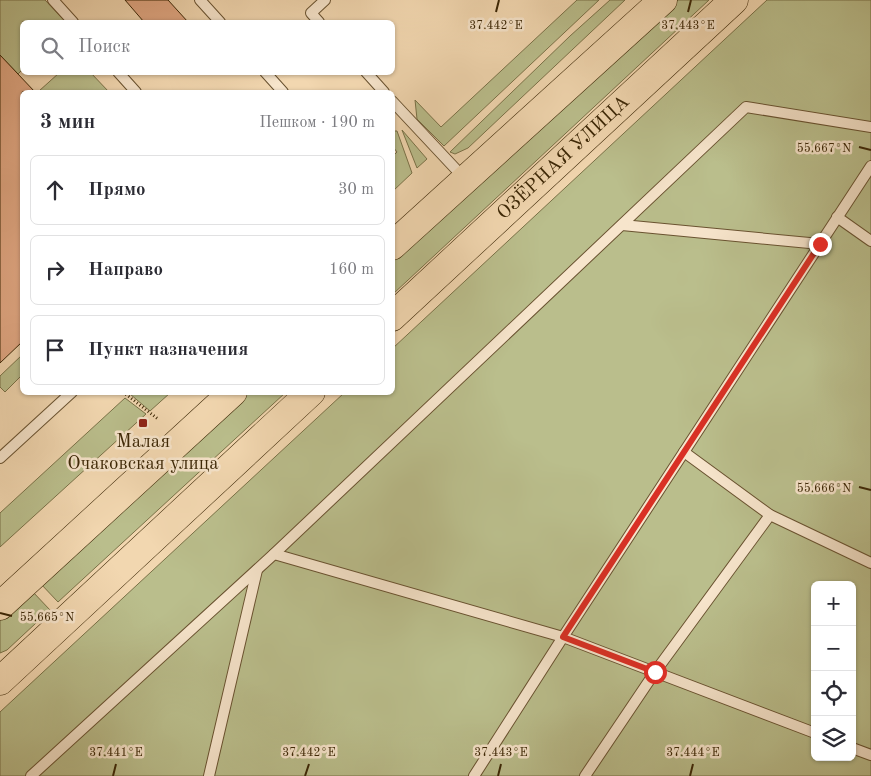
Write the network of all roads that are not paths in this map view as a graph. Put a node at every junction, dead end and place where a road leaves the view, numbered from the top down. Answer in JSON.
{"nodes":[{"id":1,"x":53,"y":0,"type":"edge"},
{"id":2,"x":200,"y":0,"type":"edge"},
{"id":3,"x":325,"y":0,"type":"edge"},
{"id":4,"x":663,"y":0,"type":"edge"},
{"id":5,"x":734,"y":0,"type":"edge"},
{"id":6,"x":71,"y":20,"type":"edge"},
{"id":7,"x":218,"y":20,"type":"edge"},
{"id":8,"x":317,"y":20,"type":"edge"},
{"id":9,"x":121,"y":75,"type":"edge"},
{"id":10,"x":269,"y":75,"type":"edge"},
{"id":11,"x":369,"y":75,"type":"edge"},
{"id":12,"x":134,"y":90,"type":"edge"},
{"id":13,"x":282,"y":90,"type":"edge"},
{"id":14,"x":382,"y":90,"type":"edge"},
{"id":15,"x":395,"y":104,"type":"edge"},
{"id":16,"x":871,"y":127,"type":"edge"},
{"id":17,"x":871,"y":166,"type":"edge"},
{"id":18,"x":465,"y":180,"type":"junction"},
{"id":19,"x":837,"y":217,"type":"junction"},
{"id":20,"x":622,"y":225,"type":"junction"},
{"id":21,"x":871,"y":241,"type":"edge"},
{"id":22,"x":395,"y":243,"type":"edge"},
{"id":23,"x":820,"y":244,"type":"junction"},
{"id":24,"x":395,"y":314,"type":"edge"},
{"id":25,"x":69,"y":395,"type":"edge"},
{"id":26,"x":230,"y":395,"type":"edge"},
{"id":27,"x":308,"y":395,"type":"edge"},
{"id":28,"x":684,"y":452,"type":"junction"},
{"id":29,"x":0,"y":458,"type":"edge"},
{"id":30,"x":770,"y":515,"type":"junction"},
{"id":31,"x":274,"y":554,"type":"junction"},
{"id":32,"x":871,"y":563,"type":"edge"},
{"id":33,"x":258,"y":569,"type":"junction"},
{"id":34,"x":5,"y":598,"type":"edge"},
{"id":35,"x":563,"y":637,"type":"junction"},
{"id":36,"x":655,"y":672,"type":"junction"},
{"id":37,"x":0,"y":681,"type":"edge"},
{"id":38,"x":811,"y":731,"type":"edge"},
{"id":39,"x":856,"y":749,"type":"edge"},
{"id":40,"x":871,"y":755,"type":"edge"},
{"id":41,"x":31,"y":776,"type":"edge"},
{"id":42,"x":209,"y":776,"type":"edge"},
{"id":43,"x":474,"y":776,"type":"edge"},
{"id":44,"x":585,"y":776,"type":"edge"}],
"edges":[{"from":1,"to":6,"type":"lane"},
{"from":2,"to":7,"type":"lane"},
{"from":3,"to":8,"type":"lane"},
{"from":4,"to":18,"type":"main road"},
{"from":5,"to":24,"type":"main road","name":"ОЗЁРНАЯ УЛИЦА"},
{"from":9,"to":12,"type":"lane"},
{"from":10,"to":13,"type":"lane"},
{"from":11,"to":14,"type":"lane"},
{"from":15,"to":18,"type":"lane"},
{"from":16,"to":20,"type":"lane"},
{"from":17,"to":19,"type":"lane"},
{"from":18,"to":22,"type":"main road"},
{"from":19,"to":21,"type":"lane"},
{"from":19,"to":23,"type":"lane"},
{"from":20,"to":23,"type":"lane"},
{"from":20,"to":31,"type":"lane"},
{"from":23,"to":28,"type":"lane"},
{"from":25,"to":29,"type":"lane"},
{"from":26,"to":34,"type":"main road"},
{"from":27,"to":37,"type":"main road"},
{"from":28,"to":30,"type":"lane"},
{"from":28,"to":35,"type":"lane"},
{"from":30,"to":32,"type":"lane"},
{"from":30,"to":36,"type":"lane"},
{"from":31,"to":33,"type":"lane"},
{"from":31,"to":35,"type":"lane"},
{"from":33,"to":41,"type":"lane"},
{"from":33,"to":42,"type":"lane"},
{"from":35,"to":36,"type":"lane"},
{"from":35,"to":43,"type":"lane"},
{"from":36,"to":38,"type":"lane"},
{"from":36,"to":44,"type":"lane"},
{"from":39,"to":40,"type":"lane"}]}
